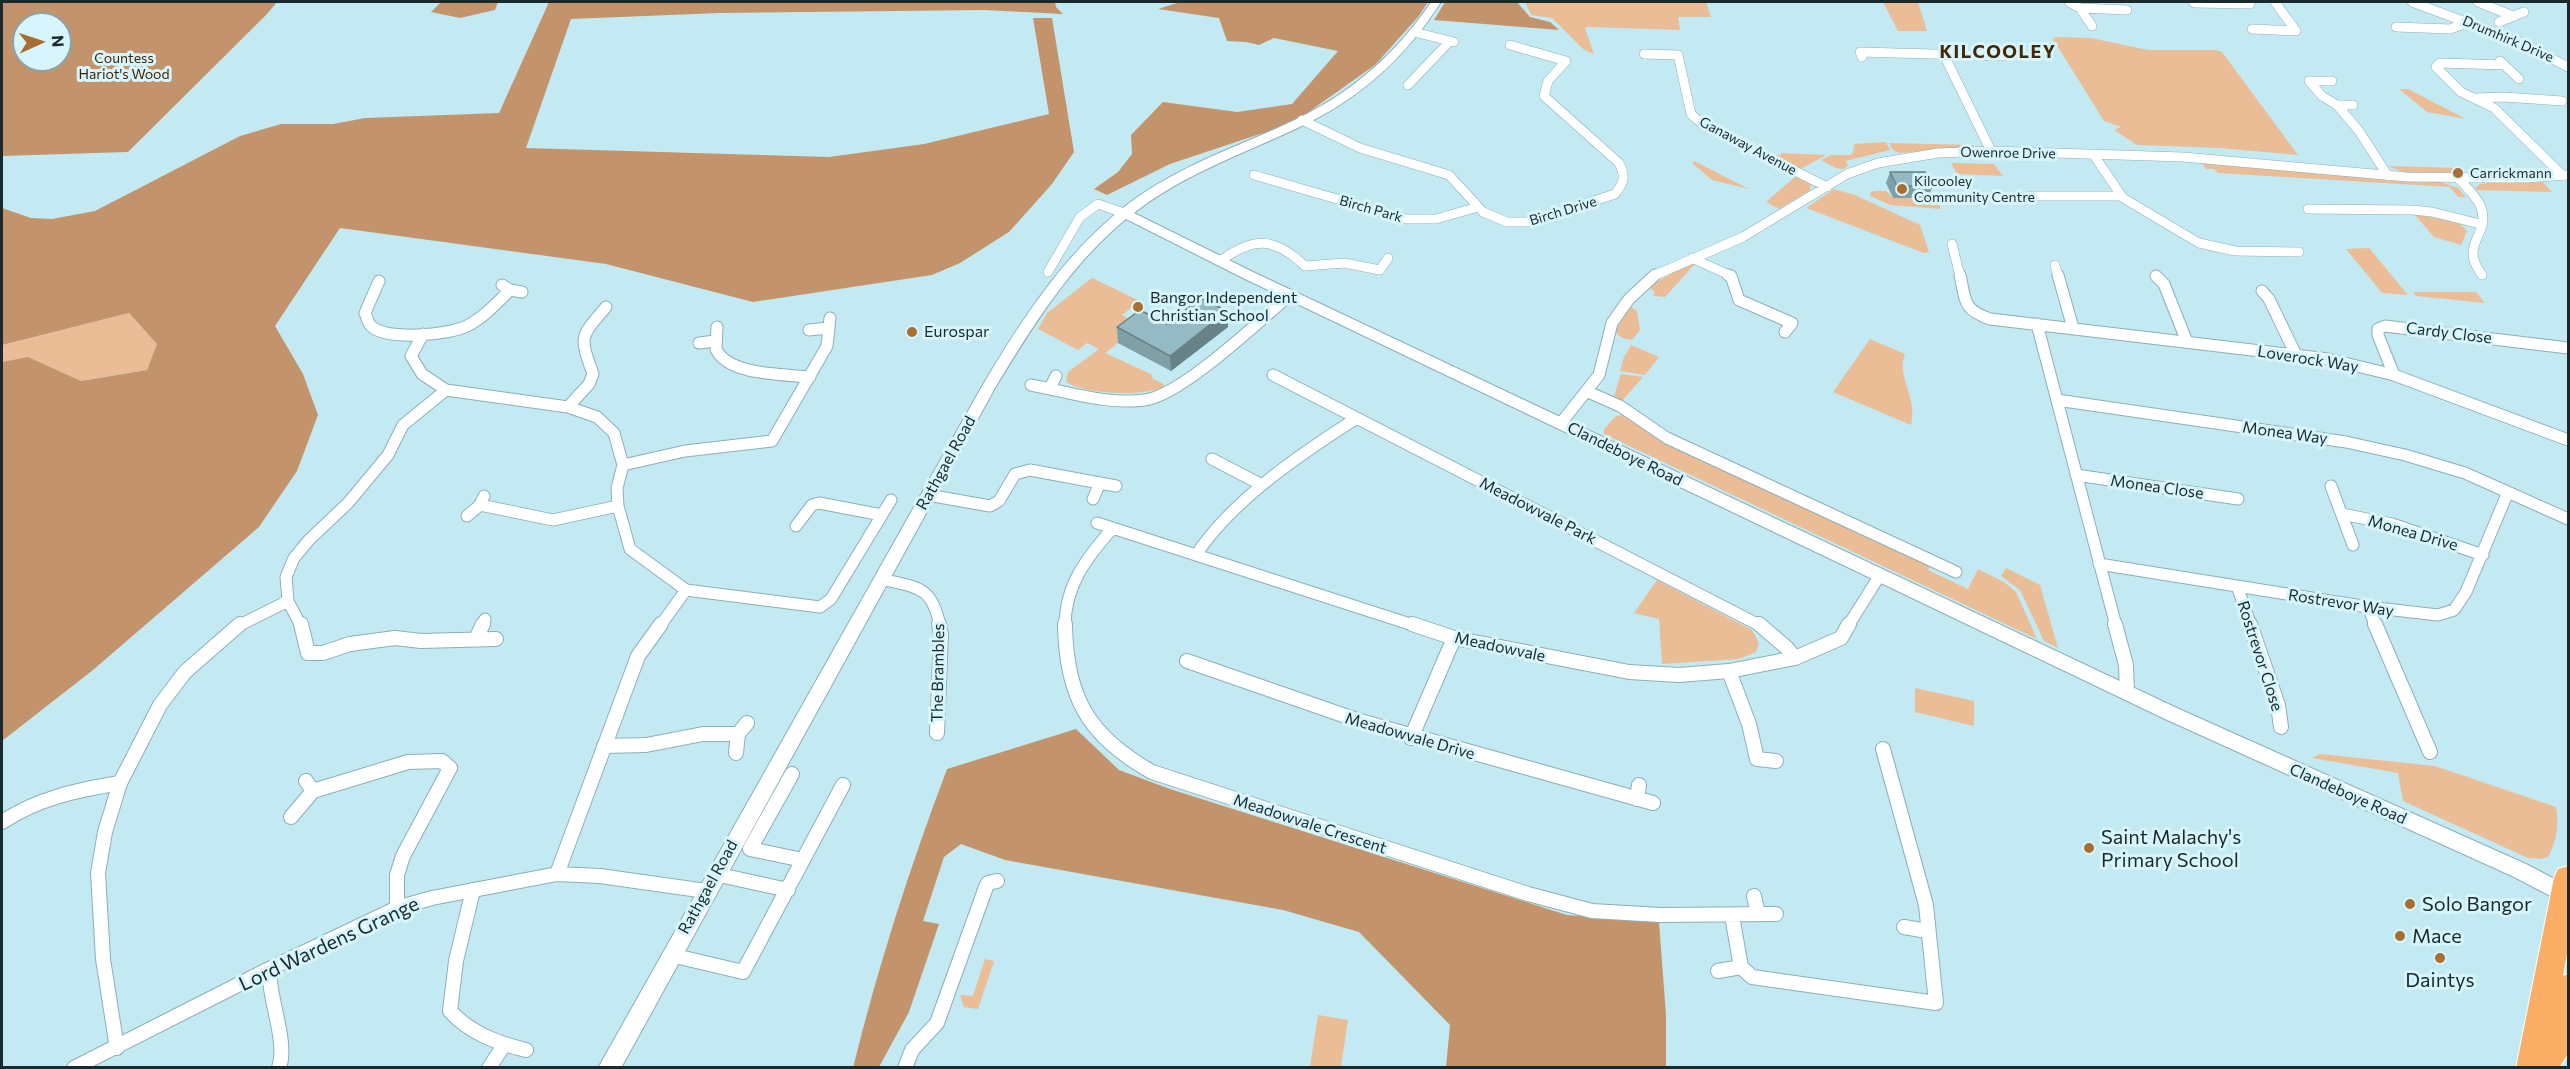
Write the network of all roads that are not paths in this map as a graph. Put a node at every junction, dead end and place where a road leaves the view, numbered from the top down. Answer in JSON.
{"nodes":[{"id":1,"x":1436,"y":2,"type":"edge"},
{"id":2,"x":2069,"y":2,"type":"edge"},
{"id":3,"x":2275,"y":2,"type":"edge"},
{"id":4,"x":2412,"y":2,"type":"edge"},
{"id":5,"x":2478,"y":2,"type":"edge"},
{"id":6,"x":2194,"y":3,"type":"dead end"},
{"id":7,"x":2227,"y":3,"type":"edge"},
{"id":8,"x":2250,"y":4,"type":"dead end"},
{"id":9,"x":2080,"y":8,"type":"junction"},
{"id":10,"x":2127,"y":10,"type":"dead end"},
{"id":11,"x":2524,"y":12,"type":"dead end"},
{"id":12,"x":2513,"y":16,"type":"junction"},
{"id":13,"x":2469,"y":22,"type":"junction"},
{"id":14,"x":2499,"y":22,"type":"dead end"},
{"id":15,"x":2092,"y":26,"type":"dead end"},
{"id":16,"x":2400,"y":26,"type":"dead end"},
{"id":17,"x":2253,"y":29,"type":"dead end"},
{"id":18,"x":1414,"y":32,"type":"junction"},
{"id":19,"x":1510,"y":45,"type":"dead end"},
{"id":20,"x":1644,"y":54,"type":"dead end"},
{"id":21,"x":1944,"y":55,"type":"junction"},
{"id":22,"x":2004,"y":56,"type":"dead end"},
{"id":23,"x":1862,"y":57,"type":"dead end"},
{"id":24,"x":2568,"y":67,"type":"edge"},
{"id":25,"x":2519,"y":79,"type":"dead end"},
{"id":26,"x":2332,"y":81,"type":"dead end"},
{"id":27,"x":1398,"y":82,"type":"dead end"},
{"id":28,"x":2474,"y":98,"type":"junction"},
{"id":29,"x":2562,"y":101,"type":"dead end"},
{"id":30,"x":2337,"y":105,"type":"junction"},
{"id":31,"x":2353,"y":105,"type":"dead end"},
{"id":32,"x":1302,"y":120,"type":"junction"},
{"id":33,"x":1991,"y":152,"type":"junction"},
{"id":34,"x":2093,"y":154,"type":"junction"},
{"id":35,"x":1254,"y":175,"type":"dead end"},
{"id":36,"x":2566,"y":175,"type":"edge"},
{"id":37,"x":2388,"y":176,"type":"junction"},
{"id":38,"x":2457,"y":177,"type":"junction"},
{"id":39,"x":1827,"y":187,"type":"junction"},
{"id":40,"x":2031,"y":196,"type":"dead end"},
{"id":41,"x":2121,"y":196,"type":"junction"},
{"id":42,"x":1478,"y":207,"type":"junction"},
{"id":43,"x":2308,"y":209,"type":"dead end"},
{"id":44,"x":1124,"y":213,"type":"junction"},
{"id":45,"x":2480,"y":224,"type":"junction"},
{"id":46,"x":1952,"y":244,"type":"dead end"},
{"id":47,"x":2299,"y":252,"type":"dead end"},
{"id":48,"x":1388,"y":258,"type":"dead end"},
{"id":49,"x":1692,"y":258,"type":"junction"},
{"id":50,"x":1220,"y":261,"type":"junction"},
{"id":51,"x":2055,"y":265,"type":"dead end"},
{"id":52,"x":1048,"y":272,"type":"dead end"},
{"id":53,"x":2482,"y":275,"type":"dead end"},
{"id":54,"x":2156,"y":276,"type":"dead end"},
{"id":55,"x":380,"y":281,"type":"dead end"},
{"id":56,"x":2262,"y":291,"type":"dead end"},
{"id":57,"x":522,"y":292,"type":"dead end"},
{"id":58,"x":1290,"y":295,"type":"junction"},
{"id":59,"x":614,"y":318,"type":"dead end"},
{"id":60,"x":2037,"y":324,"type":"junction"},
{"id":61,"x":717,"y":327,"type":"dead end"},
{"id":62,"x":2073,"y":328,"type":"junction"},
{"id":63,"x":809,"y":330,"type":"dead end"},
{"id":64,"x":1785,"y":332,"type":"dead end"},
{"id":65,"x":423,"y":334,"type":"junction"},
{"id":66,"x":715,"y":341,"type":"junction"},
{"id":67,"x":2187,"y":342,"type":"junction"},
{"id":68,"x":699,"y":343,"type":"dead end"},
{"id":69,"x":2568,"y":348,"type":"edge"},
{"id":70,"x":2296,"y":355,"type":"junction"},
{"id":71,"x":1273,"y":375,"type":"dead end"},
{"id":72,"x":2394,"y":375,"type":"junction"},
{"id":73,"x":1056,"y":376,"type":"dead end"},
{"id":74,"x":810,"y":377,"type":"junction"},
{"id":75,"x":1031,"y":386,"type":"dead end"},
{"id":76,"x":1050,"y":388,"type":"junction"},
{"id":77,"x":446,"y":390,"type":"junction"},
{"id":78,"x":1588,"y":392,"type":"junction"},
{"id":79,"x":2057,"y":400,"type":"junction"},
{"id":80,"x":568,"y":406,"type":"junction"},
{"id":81,"x":1357,"y":418,"type":"junction"},
{"id":82,"x":1561,"y":423,"type":"junction"},
{"id":83,"x":2568,"y":440,"type":"edge"},
{"id":84,"x":1212,"y":459,"type":"dead end"},
{"id":85,"x":623,"y":465,"type":"junction"},
{"id":86,"x":2076,"y":475,"type":"junction"},
{"id":87,"x":1100,"y":483,"type":"junction"},
{"id":88,"x":1262,"y":485,"type":"junction"},
{"id":89,"x":1116,"y":486,"type":"dead end"},
{"id":90,"x":2331,"y":486,"type":"dead end"},
{"id":91,"x":2508,"y":492,"type":"junction"},
{"id":92,"x":928,"y":495,"type":"junction"},
{"id":93,"x":1093,"y":499,"type":"dead end"},
{"id":94,"x":2238,"y":499,"type":"dead end"},
{"id":95,"x":891,"y":501,"type":"dead end"},
{"id":96,"x":618,"y":506,"type":"junction"},
{"id":97,"x":2342,"y":514,"type":"junction"},
{"id":98,"x":882,"y":515,"type":"junction"},
{"id":99,"x":467,"y":516,"type":"dead end"},
{"id":100,"x":2568,"y":519,"type":"edge"},
{"id":101,"x":1096,"y":523,"type":"dead end"},
{"id":102,"x":796,"y":526,"type":"dead end"},
{"id":103,"x":1113,"y":528,"type":"junction"},
{"id":104,"x":2353,"y":544,"type":"dead end"},
{"id":105,"x":1196,"y":555,"type":"junction"},
{"id":106,"x":2483,"y":555,"type":"junction"},
{"id":107,"x":2099,"y":564,"type":"junction"},
{"id":108,"x":1956,"y":572,"type":"dead end"},
{"id":109,"x":1880,"y":575,"type":"junction"},
{"id":110,"x":881,"y":579,"type":"junction"},
{"id":111,"x":2237,"y":586,"type":"junction"},
{"id":112,"x":686,"y":590,"type":"junction"},
{"id":113,"x":288,"y":601,"type":"junction"},
{"id":114,"x":2368,"y":607,"type":"junction"},
{"id":115,"x":485,"y":619,"type":"dead end"},
{"id":116,"x":1454,"y":638,"type":"junction"},
{"id":117,"x":476,"y":639,"type":"junction"},
{"id":118,"x":496,"y":639,"type":"dead end"},
{"id":119,"x":1795,"y":658,"type":"junction"},
{"id":120,"x":1188,"y":661,"type":"dead end"},
{"id":121,"x":1729,"y":671,"type":"junction"},
{"id":122,"x":2127,"y":693,"type":"junction"},
{"id":123,"x":2281,"y":727,"type":"dead end"},
{"id":124,"x":938,"y":734,"type":"dead end"},
{"id":125,"x":1411,"y":738,"type":"junction"},
{"id":126,"x":604,"y":746,"type":"junction"},
{"id":127,"x":1883,"y":749,"type":"dead end"},
{"id":128,"x":2430,"y":752,"type":"dead end"},
{"id":129,"x":736,"y":753,"type":"dead end"},
{"id":130,"x":1776,"y":761,"type":"dead end"},
{"id":131,"x":792,"y":774,"type":"dead end"},
{"id":132,"x":120,"y":783,"type":"junction"},
{"id":133,"x":843,"y":785,"type":"dead end"},
{"id":134,"x":1653,"y":803,"type":"dead end"},
{"id":135,"x":291,"y":817,"type":"dead end"},
{"id":136,"x":2,"y":822,"type":"edge"},
{"id":137,"x":803,"y":860,"type":"junction"},
{"id":138,"x":557,"y":874,"type":"junction"},
{"id":139,"x":716,"y":874,"type":"junction"},
{"id":140,"x":997,"y":881,"type":"dead end"},
{"id":141,"x":473,"y":890,"type":"junction"},
{"id":142,"x":788,"y":890,"type":"junction"},
{"id":143,"x":2567,"y":890,"type":"edge"},
{"id":144,"x":706,"y":891,"type":"junction"},
{"id":145,"x":1754,"y":896,"type":"dead end"},
{"id":146,"x":397,"y":908,"type":"junction"},
{"id":147,"x":1758,"y":914,"type":"junction"},
{"id":148,"x":1776,"y":914,"type":"dead end"},
{"id":149,"x":1732,"y":916,"type":"junction"},
{"id":150,"x":1904,"y":927,"type":"dead end"},
{"id":151,"x":1927,"y":931,"type":"junction"},
{"id":152,"x":671,"y":955,"type":"junction"},
{"id":153,"x":1741,"y":967,"type":"junction"},
{"id":154,"x":268,"y":969,"type":"junction"},
{"id":155,"x":1718,"y":971,"type":"dead end"},
{"id":156,"x":2568,"y":988,"type":"edge"},
{"id":157,"x":504,"y":1045,"type":"junction"},
{"id":158,"x":117,"y":1048,"type":"junction"},
{"id":159,"x":526,"y":1050,"type":"dead end"},
{"id":160,"x":74,"y":1068,"type":"edge"},
{"id":161,"x":279,"y":1068,"type":"edge"},
{"id":162,"x":489,"y":1068,"type":"edge"},
{"id":163,"x":609,"y":1068,"type":"edge"},
{"id":164,"x":905,"y":1068,"type":"edge"},
{"id":165,"x":2530,"y":1068,"type":"edge"},
{"id":166,"x":2538,"y":1068,"type":"edge"}],
"edges":[{"from":1,"to":18,"type":"street","name":"Rathgael Road"},
{"from":2,"to":9,"type":"street"},
{"from":3,"to":17,"type":"street"},
{"from":4,"to":13,"type":"street","name":"Drumhirk Drive"},
{"from":5,"to":12,"type":"street"},
{"from":6,"to":7,"type":"street"},
{"from":7,"to":8,"type":"street"},
{"from":9,"to":10,"type":"street"},
{"from":9,"to":15,"type":"street"},
{"from":11,"to":12,"type":"street"},
{"from":12,"to":14,"type":"street"},
{"from":13,"to":16,"type":"street"},
{"from":13,"to":24,"type":"street","name":"Drumhirk Drive"},
{"from":18,"to":27,"type":"street"},
{"from":18,"to":32,"type":"street","name":"Rathgael Road"},
{"from":19,"to":42,"type":"street","name":"Birch Drive"},
{"from":20,"to":39,"type":"street","name":"Ganaway Avenue"},
{"from":21,"to":22,"type":"street"},
{"from":21,"to":23,"type":"street"},
{"from":21,"to":33,"type":"street"},
{"from":25,"to":28,"type":"street"},
{"from":26,"to":30,"type":"street"},
{"from":28,"to":29,"type":"street"},
{"from":28,"to":36,"type":"street"},
{"from":30,"to":31,"type":"street"},
{"from":30,"to":37,"type":"street"},
{"from":32,"to":42,"type":"street","name":"Birch Drive"},
{"from":32,"to":44,"type":"street","name":"Rathgael Road"},
{"from":33,"to":34,"type":"street","name":"Owenroe Drive"},
{"from":33,"to":39,"type":"street","name":"Owenroe Drive"},
{"from":34,"to":37,"type":"street","name":"Owenroe Drive"},
{"from":34,"to":41,"type":"street"},
{"from":35,"to":42,"type":"street","name":"Birch Park"},
{"from":36,"to":38,"type":"street","name":"Owenroe Drive"},
{"from":37,"to":38,"type":"street","name":"Owenroe Drive"},
{"from":38,"to":45,"type":"street"},
{"from":39,"to":49,"type":"street","name":"Owenroe Drive"},
{"from":40,"to":41,"type":"street"},
{"from":41,"to":47,"type":"street"},
{"from":43,"to":45,"type":"street"},
{"from":44,"to":50,"type":"street","name":"Clandeboye Road"},
{"from":44,"to":52,"type":"street"},
{"from":44,"to":92,"type":"street","name":"Rathgael Road"},
{"from":45,"to":53,"type":"street"},
{"from":46,"to":60,"type":"street","name":"Loverock Way"},
{"from":48,"to":50,"type":"street"},
{"from":49,"to":64,"type":"street"},
{"from":49,"to":78,"type":"street","name":"Owenroe Drive"},
{"from":50,"to":58,"type":"street","name":"Clandeboye Road"},
{"from":51,"to":62,"type":"street"},
{"from":54,"to":67,"type":"street"},
{"from":55,"to":65,"type":"street"},
{"from":56,"to":70,"type":"street"},
{"from":57,"to":65,"type":"street"},
{"from":58,"to":76,"type":"street"},
{"from":58,"to":82,"type":"street","name":"Clandeboye Road"},
{"from":59,"to":80,"type":"street"},
{"from":60,"to":62,"type":"street","name":"Loverock Way"},
{"from":60,"to":79,"type":"street"},
{"from":61,"to":66,"type":"street"},
{"from":62,"to":67,"type":"street","name":"Loverock Way"},
{"from":63,"to":74,"type":"street"},
{"from":65,"to":77,"type":"street"},
{"from":66,"to":68,"type":"street"},
{"from":66,"to":74,"type":"street"},
{"from":67,"to":70,"type":"street","name":"Loverock Way"},
{"from":69,"to":72,"type":"street","name":"Cardy Close"},
{"from":70,"to":72,"type":"street","name":"Loverock Way"},
{"from":71,"to":81,"type":"street","name":"Meadowvale Park"},
{"from":72,"to":83,"type":"street","name":"Loverock Way"},
{"from":73,"to":76,"type":"street"},
{"from":74,"to":85,"type":"street"},
{"from":75,"to":76,"type":"street"},
{"from":77,"to":80,"type":"street"},
{"from":77,"to":113,"type":"street"},
{"from":78,"to":82,"type":"street","name":"Owenroe Drive"},
{"from":78,"to":108,"type":"street"},
{"from":79,"to":86,"type":"street"},
{"from":79,"to":91,"type":"street","name":"Monea Way"},
{"from":80,"to":85,"type":"street"},
{"from":81,"to":88,"type":"street"},
{"from":81,"to":119,"type":"street","name":"Meadowvale Park"},
{"from":82,"to":109,"type":"street","name":"Clandeboye Road"},
{"from":84,"to":88,"type":"street"},
{"from":85,"to":96,"type":"street"},
{"from":86,"to":94,"type":"street","name":"Monea Close"},
{"from":86,"to":107,"type":"street"},
{"from":87,"to":89,"type":"street"},
{"from":87,"to":92,"type":"street"},
{"from":87,"to":93,"type":"street"},
{"from":88,"to":105,"type":"street"},
{"from":90,"to":97,"type":"street","name":"Monea Drive"},
{"from":91,"to":100,"type":"street"},
{"from":91,"to":106,"type":"street","name":"Rostrevor Way"},
{"from":92,"to":110,"type":"street","name":"Rathgael Road"},
{"from":95,"to":98,"type":"street"},
{"from":96,"to":99,"type":"street"},
{"from":96,"to":112,"type":"street"},
{"from":97,"to":104,"type":"street","name":"Monea Drive"},
{"from":97,"to":106,"type":"street","name":"Monea Drive"},
{"from":98,"to":102,"type":"street"},
{"from":98,"to":112,"type":"street"},
{"from":101,"to":103,"type":"street","name":"Meadowvale"},
{"from":103,"to":105,"type":"street","name":"Meadowvale"},
{"from":103,"to":149,"type":"street","name":"Meadowvale Crescent"},
{"from":105,"to":116,"type":"street","name":"Meadowvale"},
{"from":106,"to":114,"type":"street","name":"Rostrevor Way"},
{"from":107,"to":111,"type":"street","name":"Rostrevor Way"},
{"from":107,"to":122,"type":"street"},
{"from":109,"to":119,"type":"street","name":"Meadowvale"},
{"from":109,"to":122,"type":"street","name":"Clandeboye Road"},
{"from":110,"to":124,"type":"street","name":"The Brambles"},
{"from":110,"to":139,"type":"street","name":"Rathgael Road"},
{"from":111,"to":114,"type":"street","name":"Rostrevor Way"},
{"from":111,"to":123,"type":"street","name":"Rostrevor Close"},
{"from":112,"to":126,"type":"street"},
{"from":113,"to":117,"type":"street"},
{"from":113,"to":132,"type":"street"},
{"from":114,"to":128,"type":"street"},
{"from":115,"to":117,"type":"street"},
{"from":116,"to":121,"type":"street","name":"Meadowvale"},
{"from":116,"to":125,"type":"street"},
{"from":117,"to":118,"type":"street"},
{"from":119,"to":121,"type":"street","name":"Meadowvale"},
{"from":120,"to":125,"type":"street","name":"Meadowvale Drive"},
{"from":121,"to":130,"type":"street"},
{"from":122,"to":143,"type":"street","name":"Clandeboye Road"},
{"from":125,"to":134,"type":"street","name":"Meadowvale Drive"},
{"from":126,"to":129,"type":"street"},
{"from":126,"to":138,"type":"street"},
{"from":127,"to":151,"type":"street"},
{"from":131,"to":137,"type":"street"},
{"from":132,"to":136,"type":"street"},
{"from":132,"to":158,"type":"street"},
{"from":133,"to":137,"type":"street"},
{"from":135,"to":146,"type":"street"},
{"from":137,"to":142,"type":"street"},
{"from":138,"to":141,"type":"street","name":"Lord Wardens Grange"},
{"from":138,"to":144,"type":"street","name":"Lord Wardens Grange"},
{"from":139,"to":142,"type":"street"},
{"from":139,"to":144,"type":"street","name":"Rathgael Road"},
{"from":140,"to":164,"type":"street"},
{"from":141,"to":146,"type":"street","name":"Lord Wardens Grange"},
{"from":141,"to":157,"type":"street"},
{"from":142,"to":152,"type":"street"},
{"from":143,"to":165,"type":"highway"},
{"from":144,"to":152,"type":"street","name":"Rathgael Road"},
{"from":145,"to":147,"type":"street"},
{"from":146,"to":154,"type":"street","name":"Lord Wardens Grange"},
{"from":147,"to":148,"type":"street","name":"Meadowvale Crescent"},
{"from":147,"to":149,"type":"street","name":"Meadowvale Crescent"},
{"from":149,"to":153,"type":"street"},
{"from":150,"to":151,"type":"street"},
{"from":151,"to":153,"type":"street"},
{"from":152,"to":163,"type":"street","name":"Rathgael Road"},
{"from":153,"to":155,"type":"street"},
{"from":154,"to":158,"type":"street","name":"Lord Wardens Grange"},
{"from":154,"to":161,"type":"street"},
{"from":156,"to":166,"type":"highway"},
{"from":157,"to":159,"type":"street"},
{"from":157,"to":162,"type":"street"},
{"from":158,"to":160,"type":"street","name":"Lord Wardens Grange"}]}
